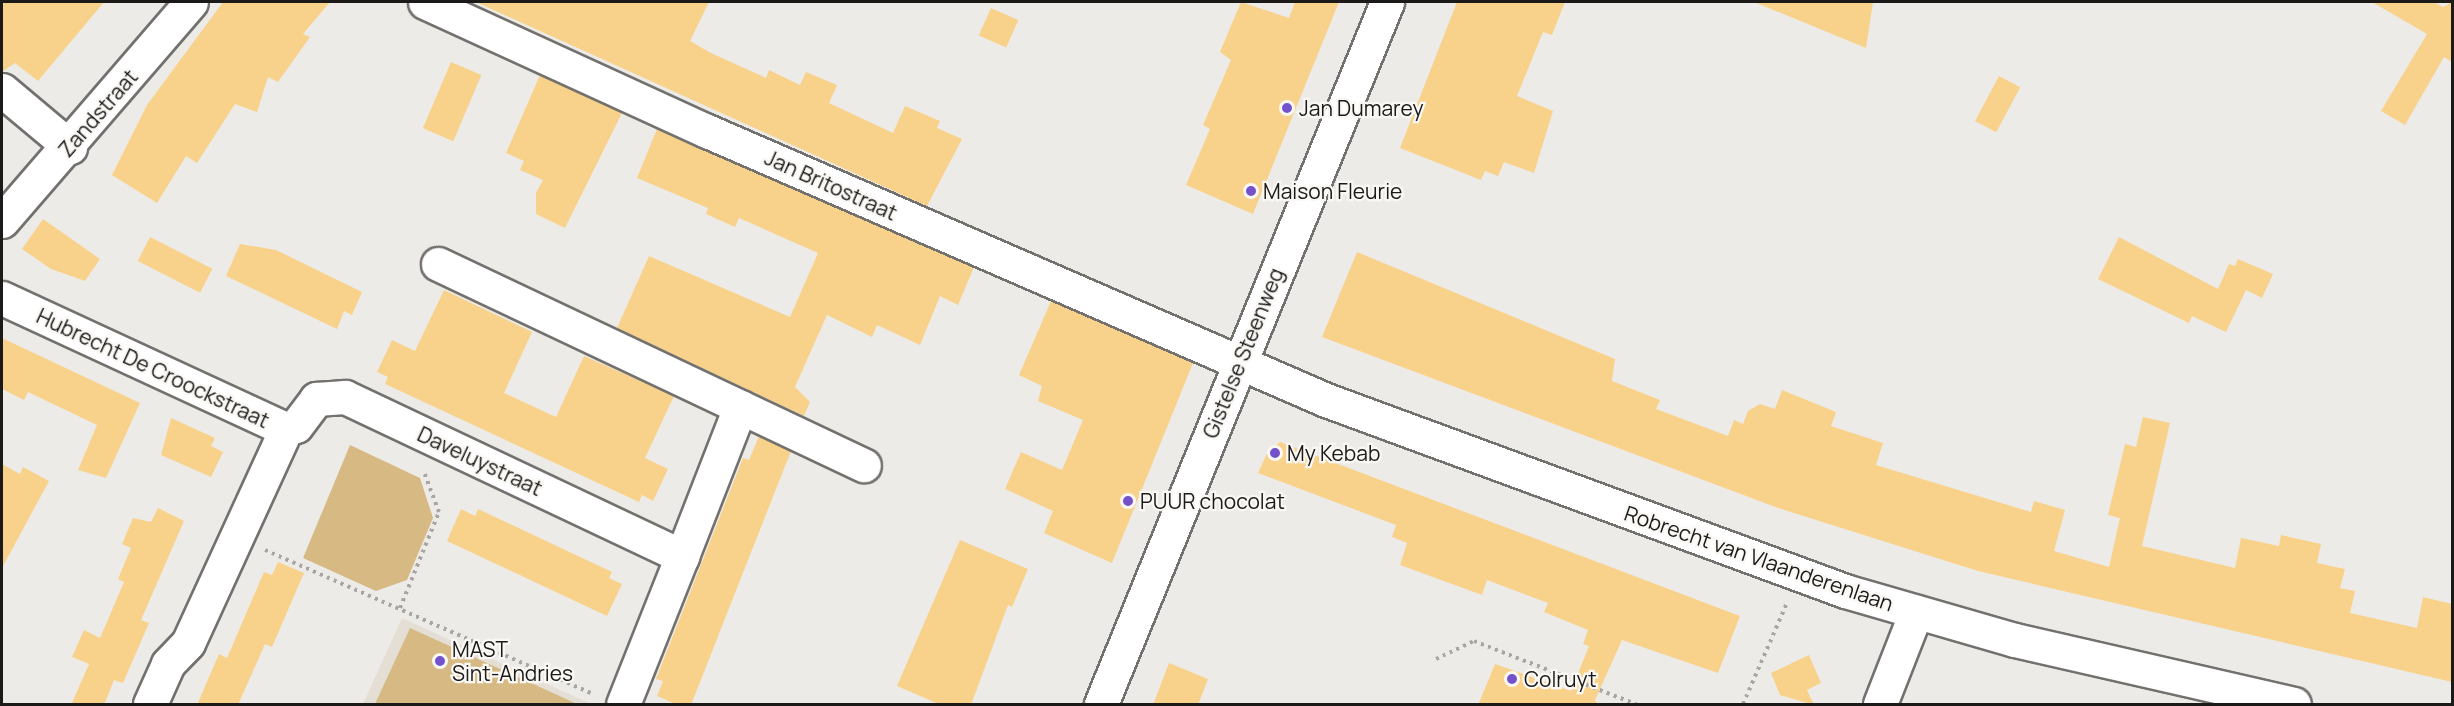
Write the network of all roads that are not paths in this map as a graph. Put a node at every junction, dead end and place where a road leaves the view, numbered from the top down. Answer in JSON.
{"nodes":[{"id":1,"x":191,"y":2,"type":"edge"},
{"id":2,"x":425,"y":2,"type":"edge"},
{"id":3,"x":1387,"y":2,"type":"edge"},
{"id":4,"x":2,"y":90,"type":"edge"},
{"id":5,"x":70,"y":147,"type":"junction"},
{"id":6,"x":2,"y":221,"type":"edge"},
{"id":7,"x":438,"y":264,"type":"dead end"},
{"id":8,"x":2,"y":298,"type":"edge"},
{"id":9,"x":1239,"y":363,"type":"junction"},
{"id":10,"x":740,"y":407,"type":"junction"},
{"id":11,"x":286,"y":429,"type":"junction"},
{"id":12,"x":864,"y":465,"type":"dead end"},
{"id":13,"x":682,"y":556,"type":"junction"},
{"id":14,"x":1916,"y":612,"type":"junction"},
{"id":15,"x":614,"y":702,"type":"edge"},
{"id":16,"x":150,"y":705,"type":"edge"},
{"id":17,"x":1101,"y":705,"type":"edge"},
{"id":18,"x":1880,"y":705,"type":"edge"},
{"id":19,"x":2294,"y":705,"type":"edge"}],
"edges":[{"from":1,"to":5,"type":"street","name":"Zandstraat"},
{"from":2,"to":9,"type":"street","name":"Jan Britostraat"},
{"from":3,"to":9,"type":"street","name":"Gistelse Steenweg"},
{"from":4,"to":5,"type":"street"},
{"from":5,"to":6,"type":"street","name":"Zandstraat"},
{"from":7,"to":10,"type":"street"},
{"from":8,"to":11,"type":"street","name":"Hubrecht De Croockstraat"},
{"from":9,"to":14,"type":"street","name":"Robrecht van Vlaanderenlaan"},
{"from":9,"to":17,"type":"street","name":"Gistelse Steenweg"},
{"from":10,"to":12,"type":"street"},
{"from":10,"to":13,"type":"street"},
{"from":11,"to":13,"type":"street","name":"Daveluystraat"},
{"from":11,"to":16,"type":"street","name":"Hubrecht De Croockstraat"},
{"from":13,"to":15,"type":"street"},
{"from":14,"to":18,"type":"street"},
{"from":14,"to":19,"type":"street","name":"Robrecht van Vlaanderenlaan"}]}
